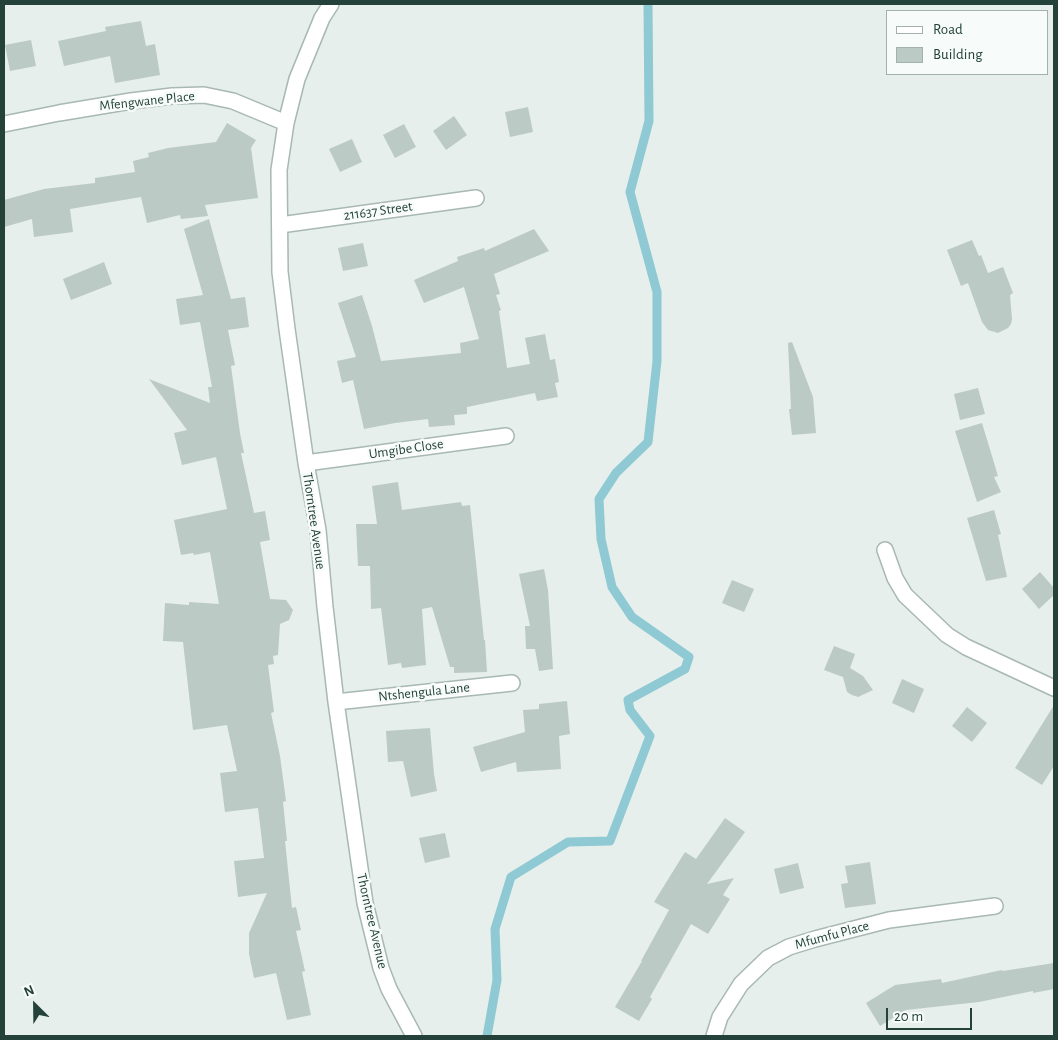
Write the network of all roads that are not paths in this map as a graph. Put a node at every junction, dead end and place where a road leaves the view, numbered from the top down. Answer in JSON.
{"nodes":[{"id":1,"x":331,"y":4,"type":"edge"},
{"id":2,"x":286,"y":123,"type":"junction"},
{"id":3,"x":4,"y":124,"type":"edge"},
{"id":4,"x":476,"y":198,"type":"dead end"},
{"id":5,"x":280,"y":225,"type":"junction"},
{"id":6,"x":506,"y":436,"type":"dead end"},
{"id":7,"x":306,"y":463,"type":"junction"},
{"id":8,"x":885,"y":550,"type":"dead end"},
{"id":9,"x":512,"y":682,"type":"dead end"},
{"id":10,"x":1054,"y":688,"type":"edge"},
{"id":11,"x":336,"y":702,"type":"junction"},
{"id":12,"x":995,"y":906,"type":"dead end"},
{"id":13,"x":414,"y":1036,"type":"edge"},
{"id":14,"x":714,"y":1036,"type":"edge"}],
"edges":[{"from":1,"to":2,"type":"street","name":"Thorntree Avenue"},
{"from":2,"to":3,"type":"street","name":"Mfengwane Place"},
{"from":2,"to":5,"type":"street","name":"Thorntree Avenue"},
{"from":4,"to":5,"type":"street","name":"211637 Street"},
{"from":5,"to":7,"type":"street","name":"Thorntree Avenue"},
{"from":6,"to":7,"type":"street","name":"Umgibe Close"},
{"from":7,"to":11,"type":"street","name":"Thorntree Avenue"},
{"from":8,"to":10,"type":"street"},
{"from":9,"to":11,"type":"street","name":"Ntshengula Lane"},
{"from":11,"to":13,"type":"street","name":"Thorntree Avenue"},
{"from":12,"to":14,"type":"street","name":"Mfumfu Place"}]}
